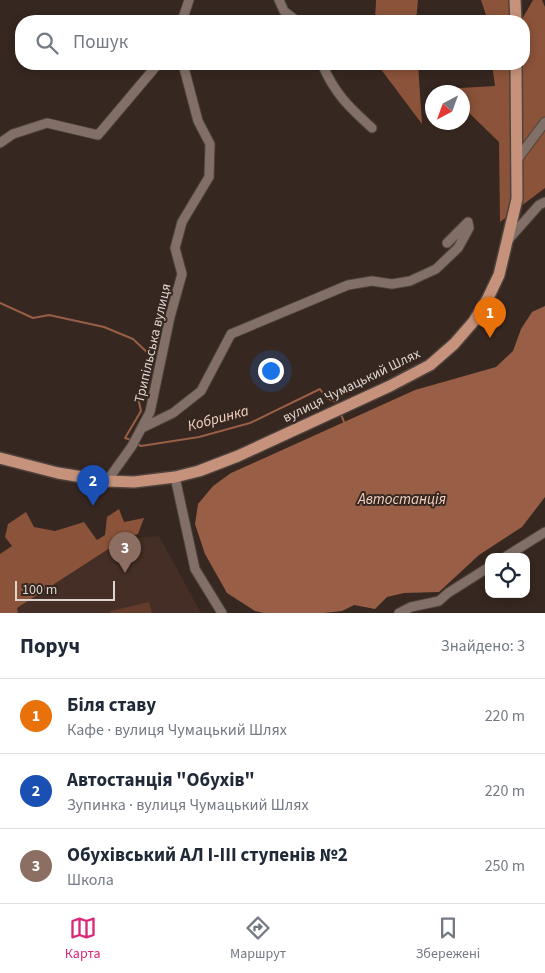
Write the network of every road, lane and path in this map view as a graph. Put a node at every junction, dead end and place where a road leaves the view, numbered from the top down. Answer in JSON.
{"nodes":[{"id":1,"x":190,"y":0,"type":"edge"},
{"id":2,"x":279,"y":0,"type":"edge"},
{"id":3,"x":516,"y":0,"type":"edge"},
{"id":4,"x":184,"y":15,"type":"edge"},
{"id":5,"x":288,"y":15,"type":"edge"},
{"id":6,"x":516,"y":15,"type":"edge"},
{"id":7,"x":153,"y":70,"type":"edge"},
{"id":8,"x":185,"y":70,"type":"edge"},
{"id":9,"x":324,"y":70,"type":"edge"},
{"id":10,"x":516,"y":70,"type":"edge"},
{"id":11,"x":545,"y":122,"type":"edge"},
{"id":12,"x":372,"y":128,"type":"dead end"},
{"id":13,"x":0,"y":143,"type":"edge"},
{"id":14,"x":516,"y":161,"type":"junction"},
{"id":15,"x":545,"y":202,"type":"edge"},
{"id":16,"x":507,"y":242,"type":"junction"},
{"id":17,"x":447,"y":243,"type":"dead end"},
{"id":18,"x":141,"y":428,"type":"junction"},
{"id":19,"x":0,"y":458,"type":"edge"},
{"id":20,"x":175,"y":477,"type":"junction"},
{"id":21,"x":107,"y":481,"type":"junction"},
{"id":22,"x":545,"y":532,"type":"edge"},
{"id":23,"x":511,"y":553,"type":"edge"},
{"id":24,"x":485,"y":570,"type":"edge"},
{"id":25,"x":222,"y":613,"type":"edge"},
{"id":26,"x":399,"y":613,"type":"edge"}],
"edges":[{"from":1,"to":4,"type":"street"},
{"from":2,"to":5,"type":"street"},
{"from":3,"to":6,"type":"main road"},
{"from":7,"to":13,"type":"street"},
{"from":8,"to":18,"type":"street","name":"Трипільська вулиця"},
{"from":9,"to":12,"type":"street"},
{"from":10,"to":14,"type":"main road","name":"вулиця Чумацький Шлях"},
{"from":11,"to":14,"type":"street"},
{"from":14,"to":16,"type":"main road","name":"вулиця Чумацький Шлях"},
{"from":15,"to":16,"type":"street"},
{"from":16,"to":20,"type":"main road","name":"вулиця Чумацький Шлях"},
{"from":17,"to":18,"type":"street"},
{"from":18,"to":21,"type":"street","name":"Трипільська вулиця"},
{"from":19,"to":21,"type":"main road","name":"вулиця Чумацький Шлях"},
{"from":20,"to":21,"type":"main road","name":"вулиця Чумацький Шлях"},
{"from":20,"to":25,"type":"street"},
{"from":22,"to":23,"type":"street"},
{"from":24,"to":26,"type":"street"}]}
